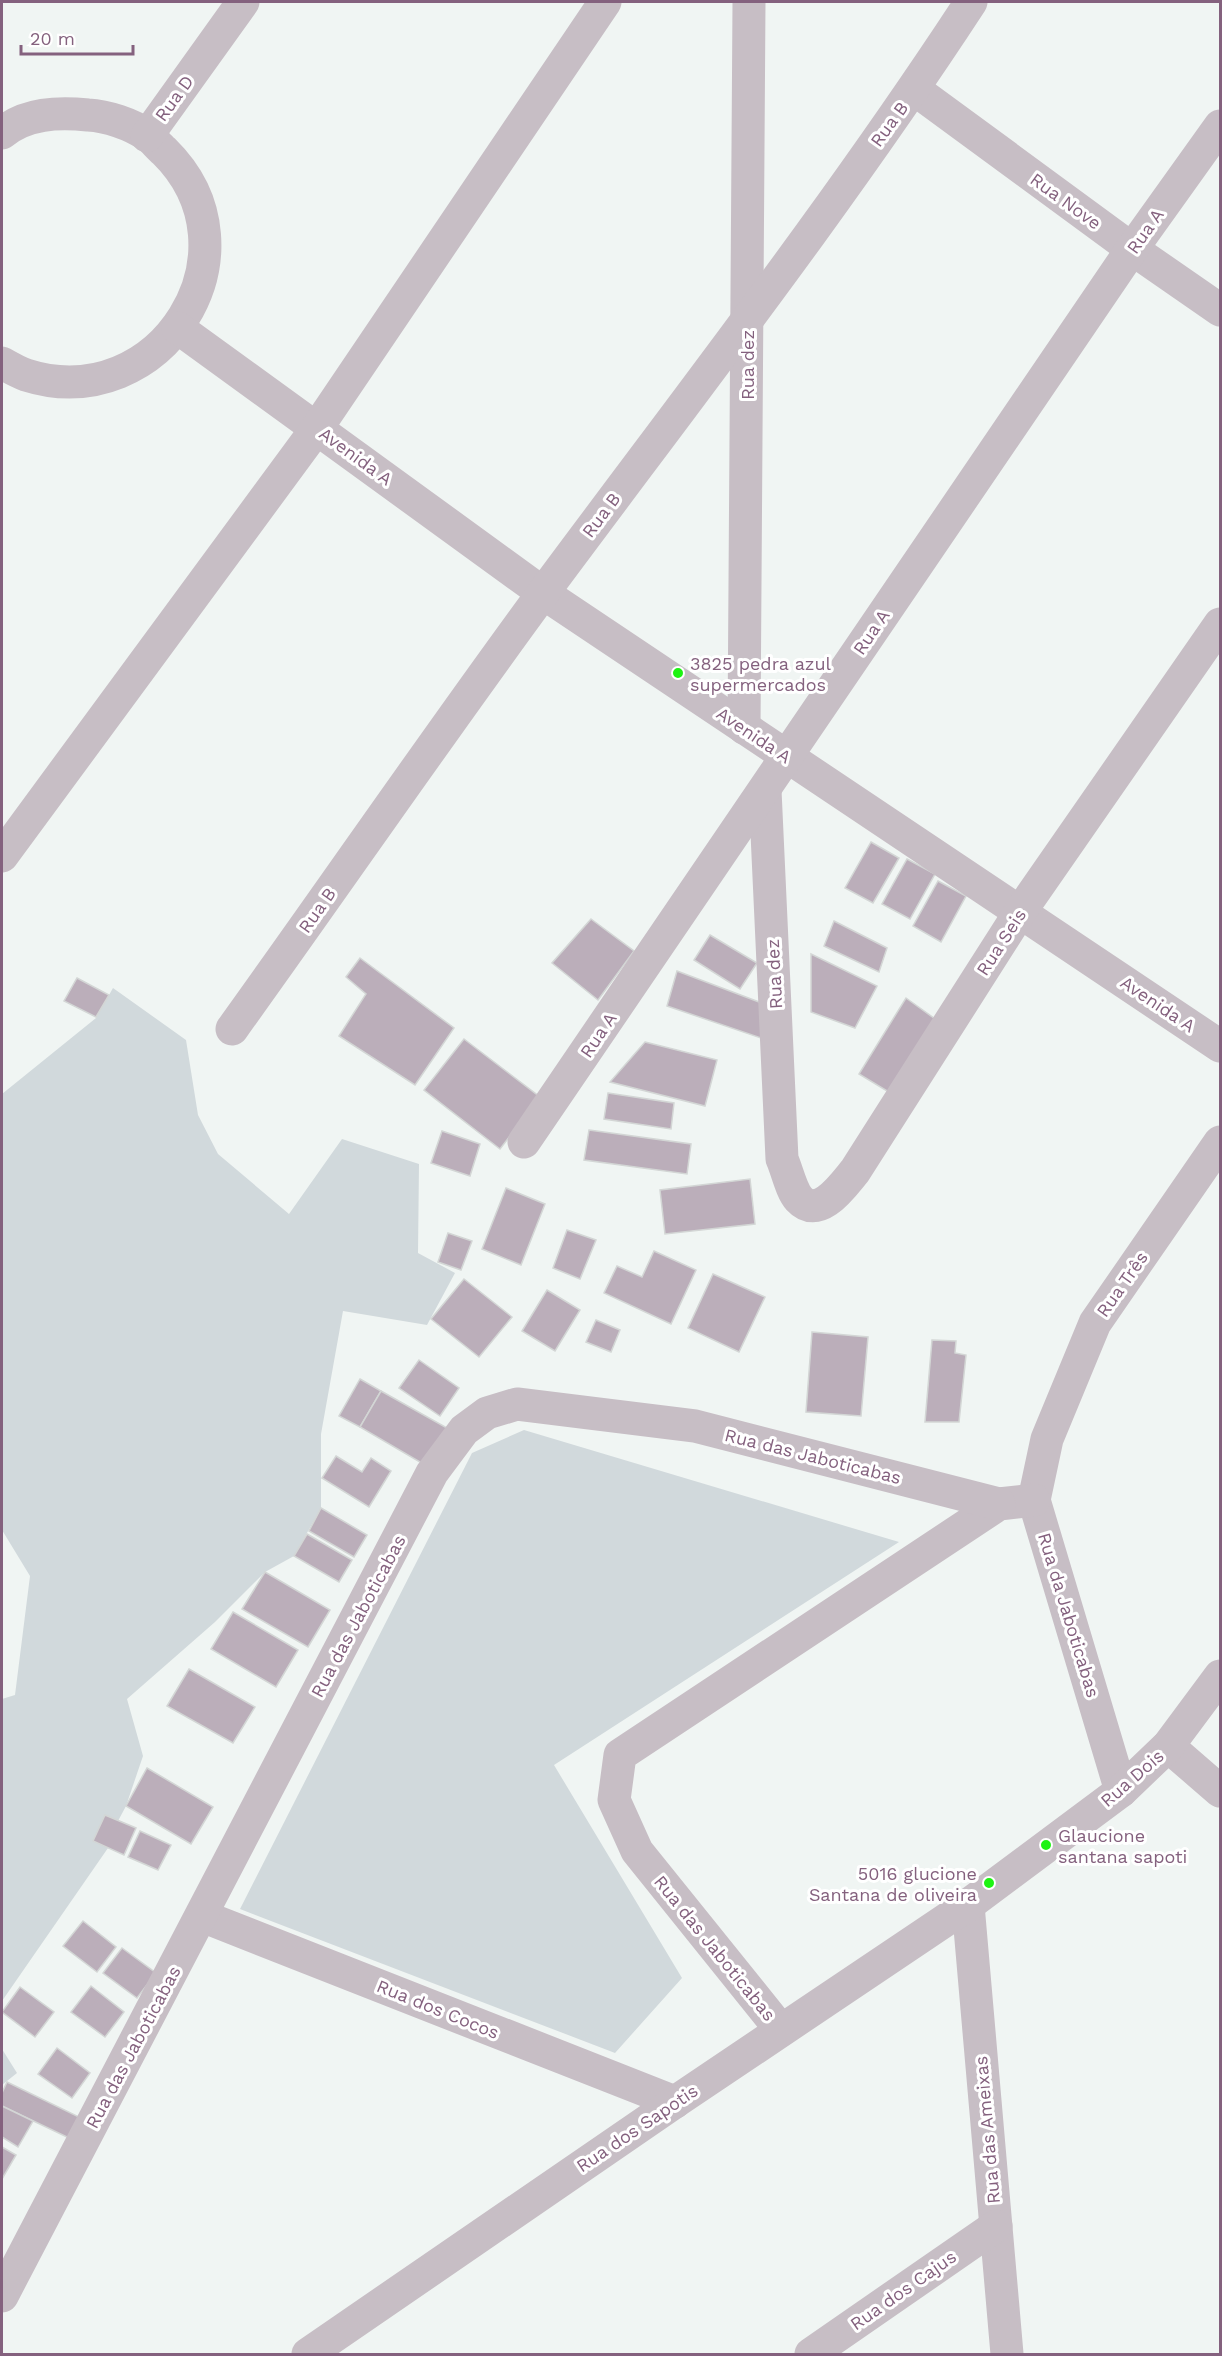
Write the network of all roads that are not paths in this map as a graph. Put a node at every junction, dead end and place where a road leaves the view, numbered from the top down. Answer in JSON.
{"nodes":[{"id":1,"x":243,"y":2,"type":"edge"},
{"id":2,"x":605,"y":2,"type":"edge"},
{"id":3,"x":749,"y":2,"type":"edge"},
{"id":4,"x":971,"y":2,"type":"edge"},
{"id":5,"x":914,"y":88,"type":"junction"},
{"id":6,"x":1221,"y":126,"type":"edge"},
{"id":7,"x":2,"y":133,"type":"edge"},
{"id":8,"x":147,"y":135,"type":"junction"},
{"id":9,"x":1132,"y":249,"type":"junction"},
{"id":10,"x":1221,"y":310,"type":"edge"},
{"id":11,"x":747,"y":321,"type":"junction"},
{"id":12,"x":178,"y":328,"type":"junction"},
{"id":13,"x":2,"y":363,"type":"edge"},
{"id":14,"x":317,"y":428,"type":"junction"},
{"id":15,"x":543,"y":593,"type":"junction"},
{"id":16,"x":1221,"y":624,"type":"edge"},
{"id":17,"x":744,"y":728,"type":"junction"},
{"id":18,"x":786,"y":756,"type":"junction"},
{"id":19,"x":765,"y":790,"type":"junction"},
{"id":20,"x":2,"y":856,"type":"edge"},
{"id":21,"x":1020,"y":912,"type":"junction"},
{"id":22,"x":232,"y":1029,"type":"dead end"},
{"id":23,"x":1221,"y":1046,"type":"edge"},
{"id":24,"x":524,"y":1142,"type":"dead end"},
{"id":25,"x":1221,"y":1142,"type":"edge"},
{"id":26,"x":783,"y":1159,"type":"joint"},
{"id":27,"x":1047,"y":1439,"type":"joint"},
{"id":28,"x":1034,"y":1500,"type":"junction"},
{"id":29,"x":999,"y":1504,"type":"junction"},
{"id":30,"x":1221,"y":1677,"type":"edge"},
{"id":31,"x":1168,"y":1746,"type":"junction"},
{"id":32,"x":1121,"y":1791,"type":"junction"},
{"id":33,"x":1221,"y":1791,"type":"edge"},
{"id":34,"x":968,"y":1905,"type":"junction"},
{"id":35,"x":202,"y":1916,"type":"junction"},
{"id":36,"x":781,"y":2030,"type":"junction"},
{"id":37,"x":675,"y":2102,"type":"junction"},
{"id":38,"x":996,"y":2226,"type":"junction"},
{"id":39,"x":2,"y":2296,"type":"edge"},
{"id":40,"x":308,"y":2355,"type":"edge"},
{"id":41,"x":811,"y":2355,"type":"edge"},
{"id":42,"x":1007,"y":2355,"type":"edge"}],
"edges":[{"from":1,"to":8,"type":"street","name":"Rua D"},
{"from":2,"to":14,"type":"street"},
{"from":3,"to":11,"type":"street","name":"Rua dez"},
{"from":4,"to":5,"type":"street","name":"Rua B"},
{"from":5,"to":9,"type":"street","name":"Rua Nove"},
{"from":5,"to":11,"type":"street","name":"Rua B"},
{"from":6,"to":9,"type":"street","name":"Rua A"},
{"from":7,"to":8,"type":"street","name":"Rua D"},
{"from":8,"to":12,"type":"street","name":"Rua D"},
{"from":9,"to":10,"type":"street","name":"Rua Nove"},
{"from":9,"to":18,"type":"street","name":"Rua A"},
{"from":11,"to":15,"type":"street","name":"Rua B"},
{"from":11,"to":17,"type":"street","name":"Rua dez"},
{"from":12,"to":13,"type":"street","name":"Rua D"},
{"from":12,"to":14,"type":"street","name":"Avenida A"},
{"from":14,"to":15,"type":"street","name":"Avenida A"},
{"from":14,"to":20,"type":"street"},
{"from":15,"to":17,"type":"street","name":"Avenida A"},
{"from":15,"to":22,"type":"street","name":"Rua B"},
{"from":16,"to":21,"type":"street","name":"Rua Seis"},
{"from":17,"to":18,"type":"street","name":"Avenida A"},
{"from":18,"to":19,"type":"street","name":"Rua A"},
{"from":18,"to":21,"type":"street","name":"Avenida A"},
{"from":19,"to":24,"type":"street","name":"Rua A"},
{"from":19,"to":26,"type":"street","name":"Rua dez"},
{"from":21,"to":23,"type":"street","name":"Avenida A"},
{"from":21,"to":26,"type":"street","name":"Rua Seis"},
{"from":25,"to":27,"type":"street","name":"Rua Três"},
{"from":27,"to":28,"type":"street","name":"Rua da Jaboticabas"},
{"from":28,"to":29,"type":"street","name":"Rua das Jaboticabas"},
{"from":28,"to":32,"type":"street","name":"Rua da Jaboticabas"},
{"from":29,"to":35,"type":"street","name":"Rua das Jaboticabas"},
{"from":29,"to":36,"type":"street","name":"Rua das Jaboticabas"},
{"from":30,"to":31,"type":"street","name":"Rua Dois"},
{"from":31,"to":32,"type":"street","name":"Rua Dois"},
{"from":31,"to":33,"type":"street"},
{"from":32,"to":34,"type":"street","name":"Rua Dois"},
{"from":34,"to":36,"type":"street","name":"Rua dos Sapotis"},
{"from":34,"to":38,"type":"street","name":"Rua das Ameixas"},
{"from":35,"to":37,"type":"street","name":"Rua dos Cocos"},
{"from":35,"to":39,"type":"street","name":"Rua das Jaboticabas"},
{"from":36,"to":37,"type":"street","name":"Rua dos Sapotis"},
{"from":37,"to":40,"type":"street","name":"Rua dos Sapotis"},
{"from":38,"to":41,"type":"street","name":"Rua dos Cajus"},
{"from":38,"to":42,"type":"street","name":"Rua das Ameixas"}]}
